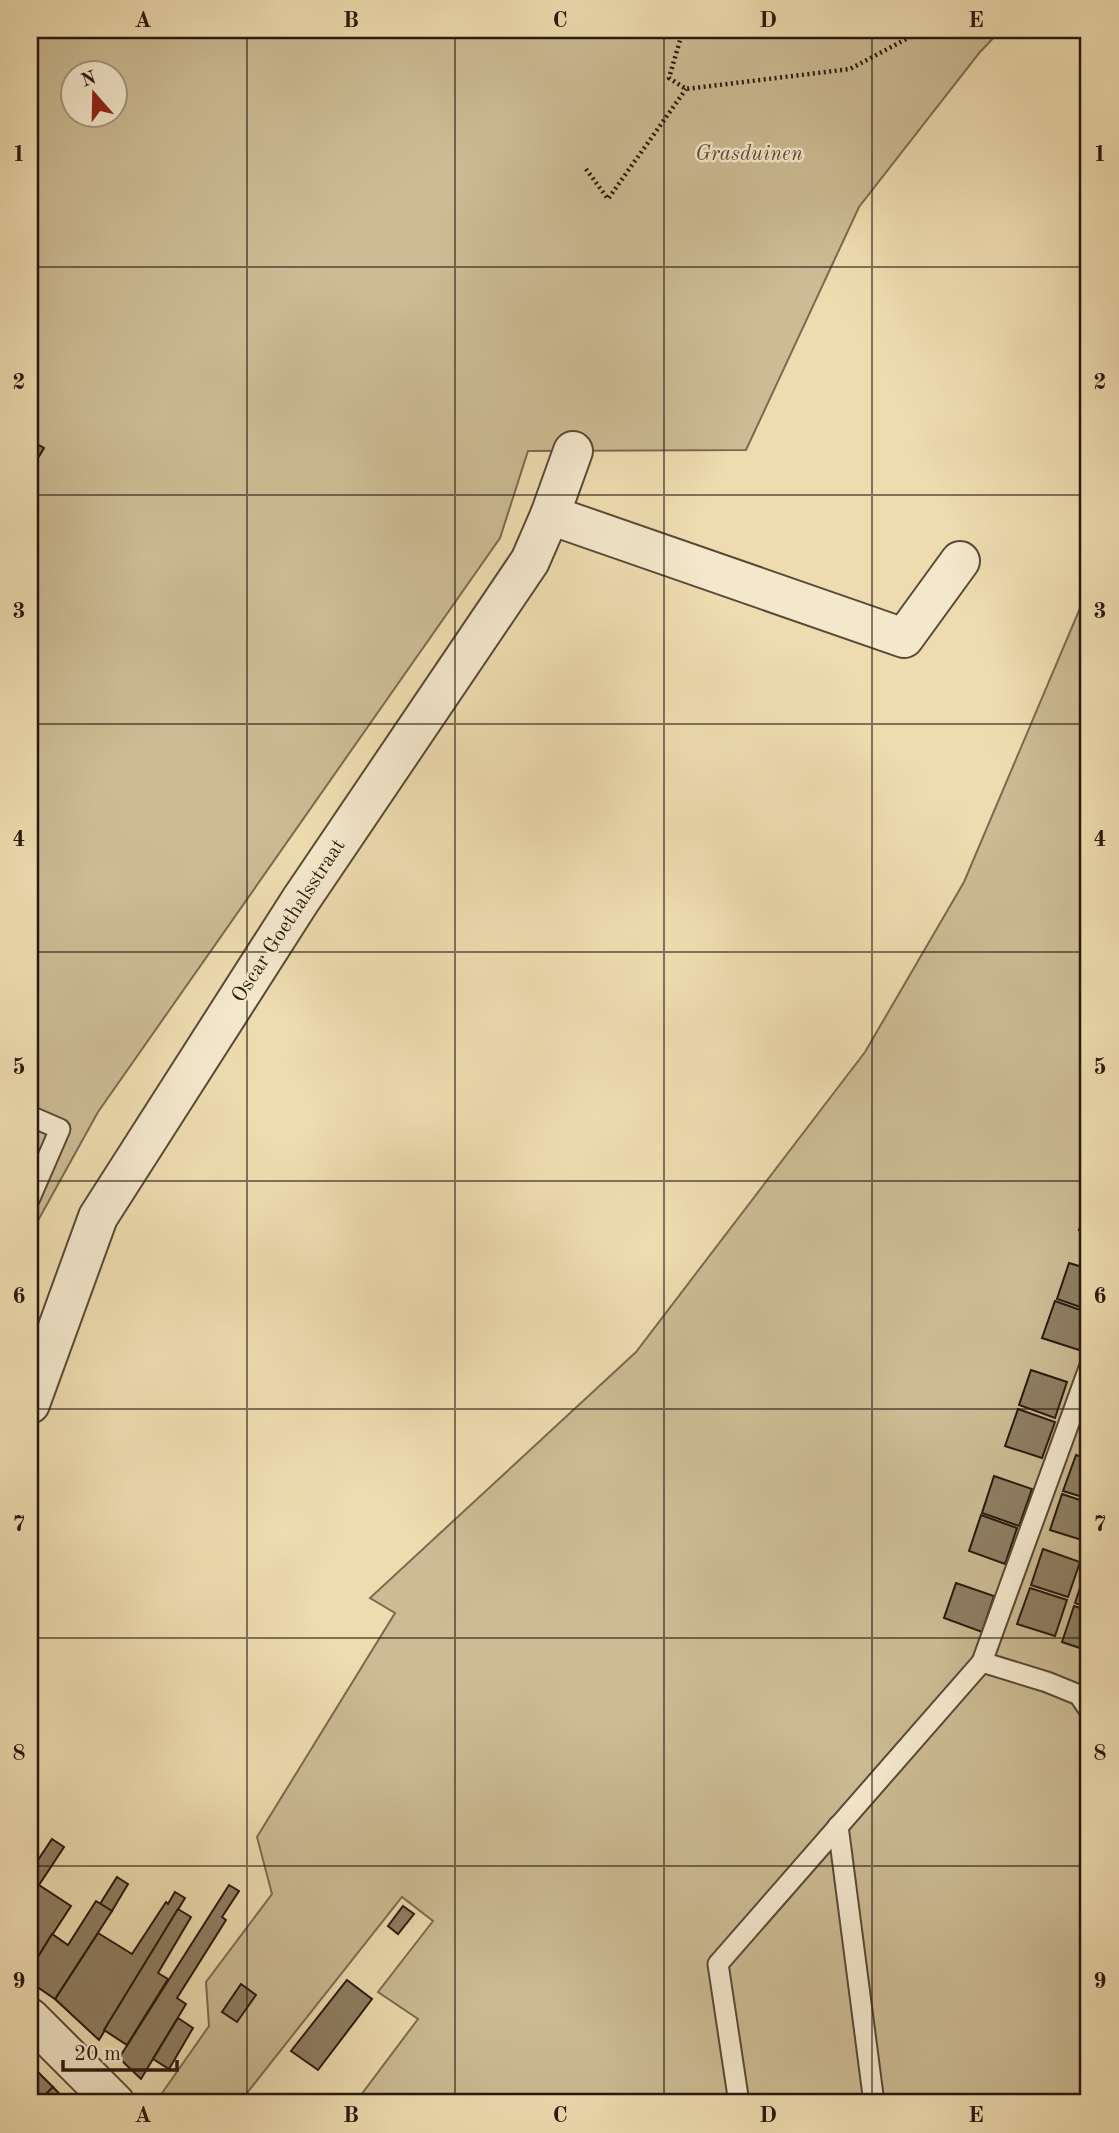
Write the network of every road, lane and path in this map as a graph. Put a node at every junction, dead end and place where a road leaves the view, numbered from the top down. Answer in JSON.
{"nodes":[{"id":1,"x":683,"y":30,"type":"edge"},
{"id":2,"x":923,"y":30,"type":"edge"},
{"id":3,"x":686,"y":89,"type":"junction"},
{"id":4,"x":586,"y":169,"type":"dead end"},
{"id":5,"x":573,"y":450,"type":"dead end"},
{"id":6,"x":550,"y":515,"type":"junction"},
{"id":7,"x":960,"y":561,"type":"dead end"},
{"id":8,"x":30,"y":1116,"type":"edge"},
{"id":9,"x":30,"y":1198,"type":"edge"},
{"id":10,"x":1089,"y":1368,"type":"edge"},
{"id":11,"x":30,"y":1404,"type":"edge"},
{"id":12,"x":982,"y":1662,"type":"junction"},
{"id":13,"x":1089,"y":1710,"type":"edge"},
{"id":14,"x":838,"y":1826,"type":"junction"},
{"id":15,"x":30,"y":2018,"type":"edge"},
{"id":16,"x":115,"y":2103,"type":"edge"},
{"id":17,"x":739,"y":2103,"type":"edge"},
{"id":18,"x":874,"y":2103,"type":"edge"}],
"edges":[{"from":1,"to":3,"type":"path"},
{"from":2,"to":3,"type":"path"},
{"from":3,"to":4,"type":"path"},
{"from":5,"to":6,"type":"street","name":"Oscar Goethalsstraat"},
{"from":6,"to":7,"type":"street"},
{"from":6,"to":11,"type":"street","name":"Oscar Goethalsstraat"},
{"from":8,"to":9,"type":"lane"},
{"from":10,"to":12,"type":"lane"},
{"from":12,"to":13,"type":"lane"},
{"from":12,"to":14,"type":"lane"},
{"from":14,"to":17,"type":"lane"},
{"from":14,"to":18,"type":"lane"},
{"from":15,"to":16,"type":"street"}]}
